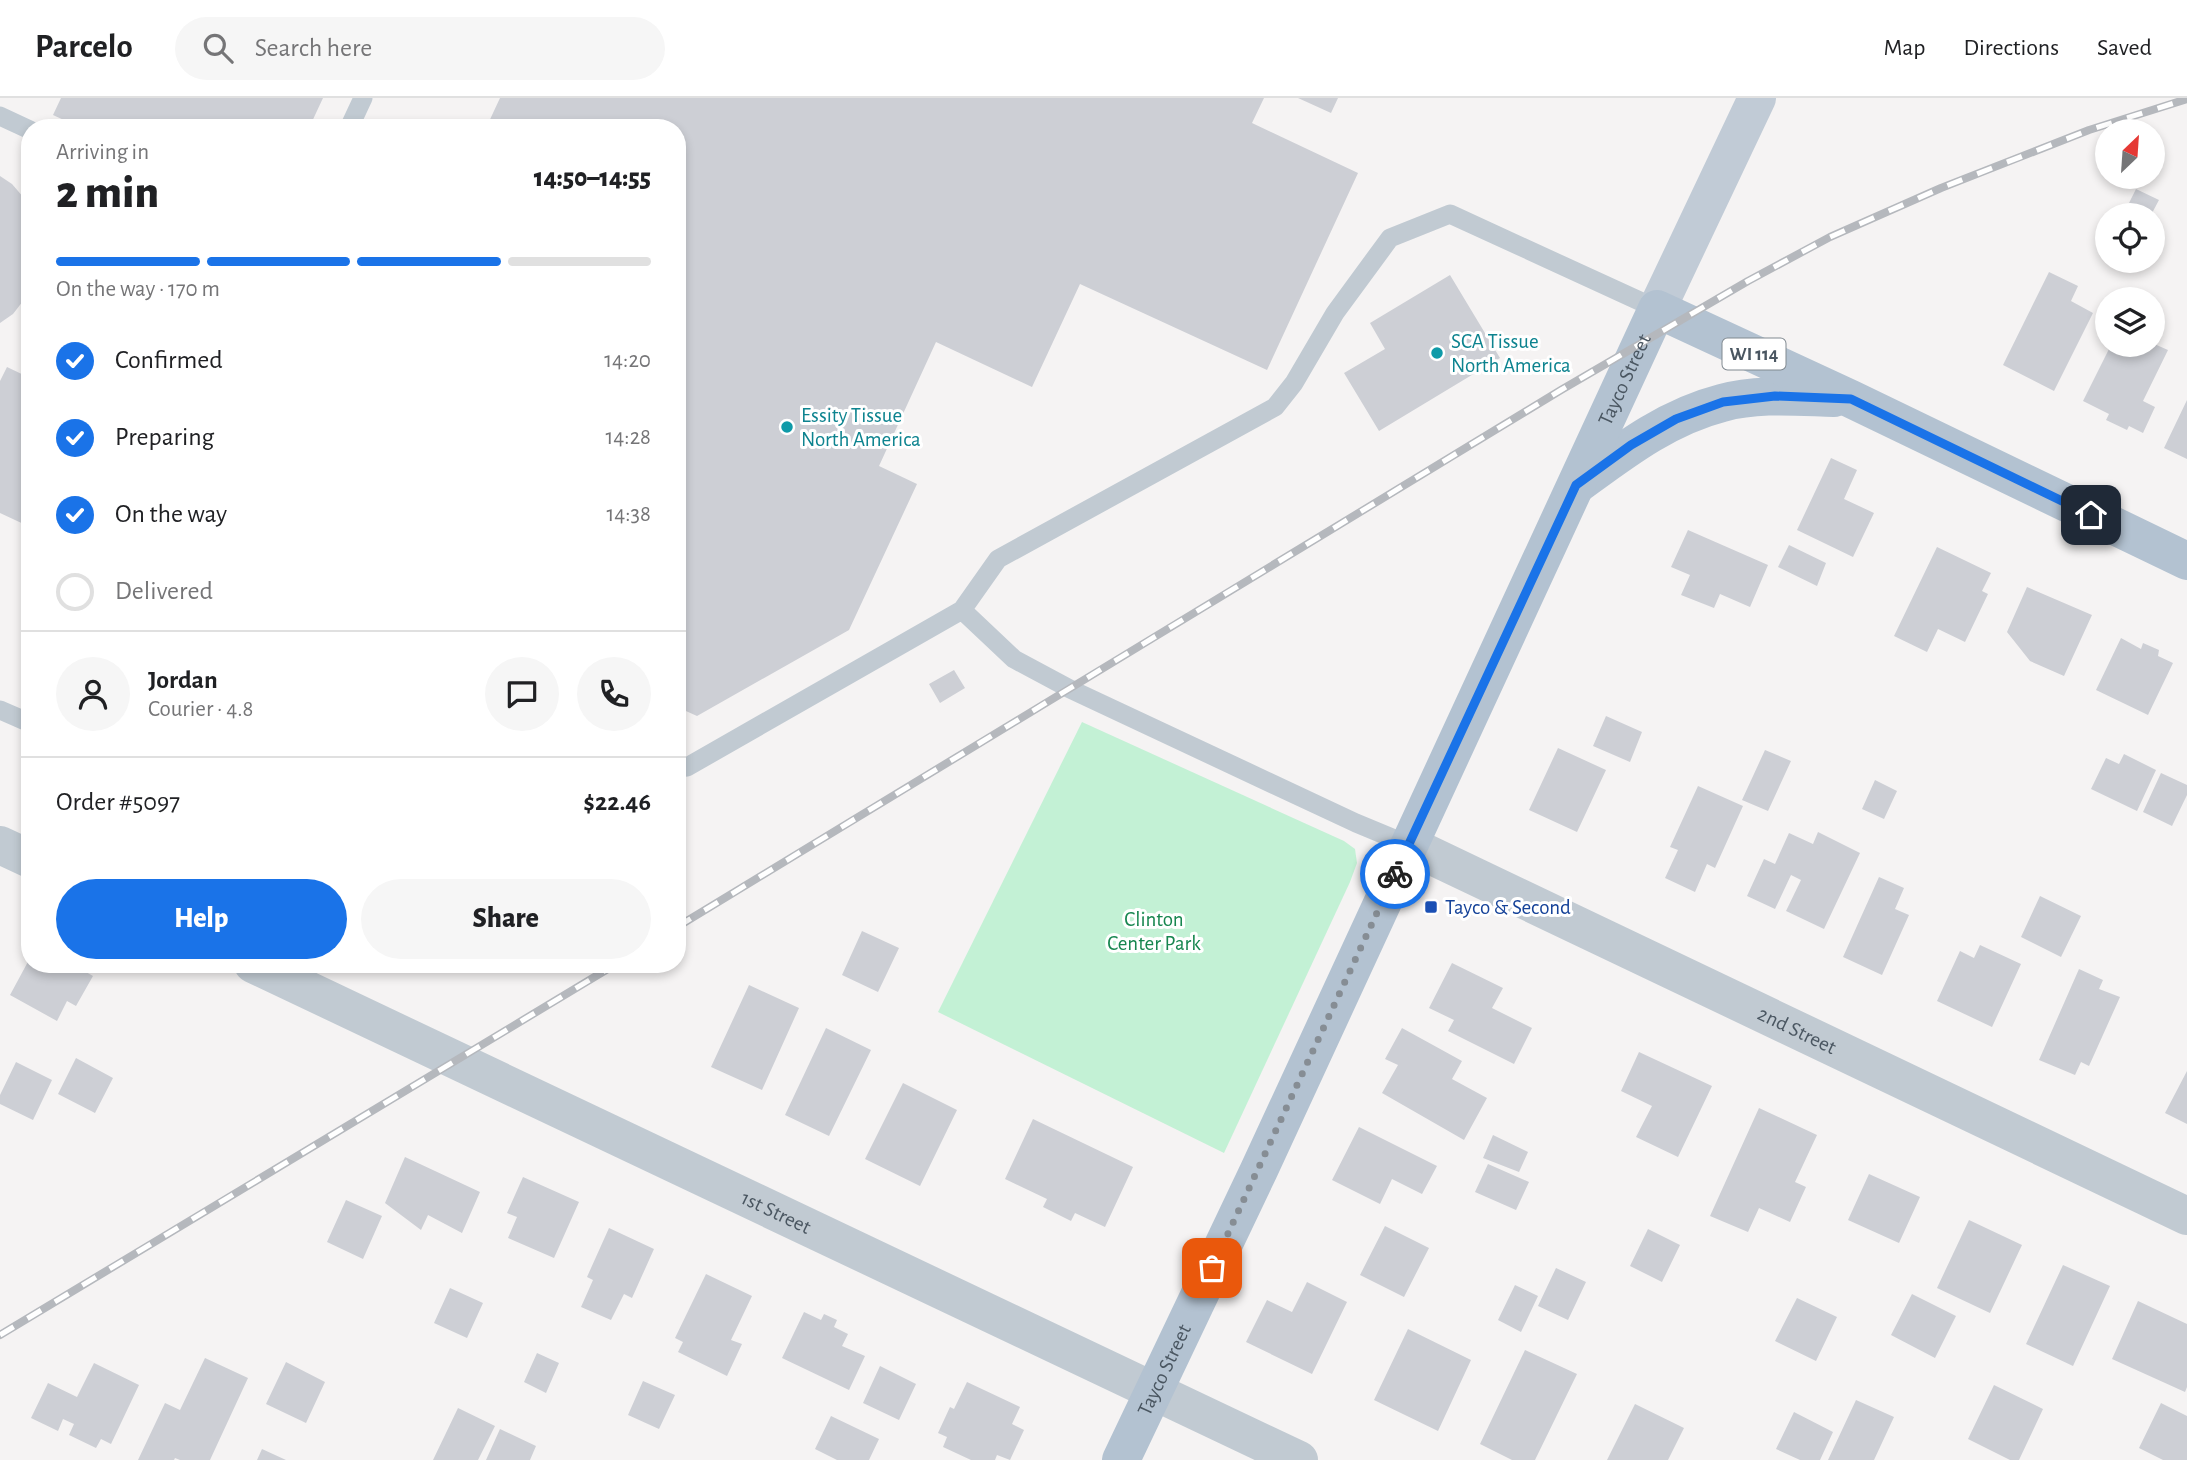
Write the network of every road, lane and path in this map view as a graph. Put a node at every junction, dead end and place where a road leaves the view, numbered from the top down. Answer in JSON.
{"nodes":[{"id":1,"x":363,"y":98,"type":"edge"},
{"id":2,"x":1757,"y":98,"type":"edge"},
{"id":3,"x":0,"y":116,"type":"edge"},
{"id":4,"x":353,"y":119,"type":"edge"},
{"id":5,"x":21,"y":126,"type":"edge"},
{"id":6,"x":1657,"y":309,"type":"junction"},
{"id":7,"x":1851,"y":399,"type":"junction"},
{"id":8,"x":1576,"y":485,"type":"junction"},
{"id":9,"x":2187,"y":561,"type":"edge"},
{"id":10,"x":962,"y":610,"type":"junction"},
{"id":11,"x":0,"y":710,"type":"edge"},
{"id":12,"x":21,"y":719,"type":"edge"},
{"id":13,"x":686,"y":766,"type":"edge"},
{"id":14,"x":0,"y":845,"type":"edge"},
{"id":15,"x":1409,"y":845,"type":"junction"},
{"id":16,"x":21,"y":855,"type":"edge"},
{"id":17,"x":272,"y":973,"type":"edge"},
{"id":18,"x":2187,"y":1216,"type":"edge"},
{"id":19,"x":1154,"y":1391,"type":"junction"},
{"id":20,"x":1121,"y":1460,"type":"edge"},
{"id":21,"x":1299,"y":1460,"type":"edge"}],
"edges":[{"from":1,"to":4,"type":"lane"},
{"from":2,"to":6,"type":"street","name":"Tayco Street"},
{"from":3,"to":5,"type":"lane"},
{"from":6,"to":7,"type":"main road","number":"WI 114"},
{"from":6,"to":8,"type":"main road","name":"Tayco Street"},
{"from":6,"to":10,"type":"lane"},
{"from":7,"to":8,"type":"main road"},
{"from":7,"to":9,"type":"main road","number":"WI 114"},
{"from":8,"to":15,"type":"main road","name":"Tayco Street"},
{"from":10,"to":13,"type":"lane"},
{"from":10,"to":15,"type":"lane"},
{"from":11,"to":12,"type":"lane"},
{"from":14,"to":16,"type":"street"},
{"from":15,"to":18,"type":"street","name":"2nd Street"},
{"from":15,"to":19,"type":"main road","name":"Tayco Street"},
{"from":17,"to":19,"type":"street","name":"1st Street"},
{"from":19,"to":20,"type":"main road","name":"Tayco Street"},
{"from":19,"to":21,"type":"street","name":"1st Street"}]}
